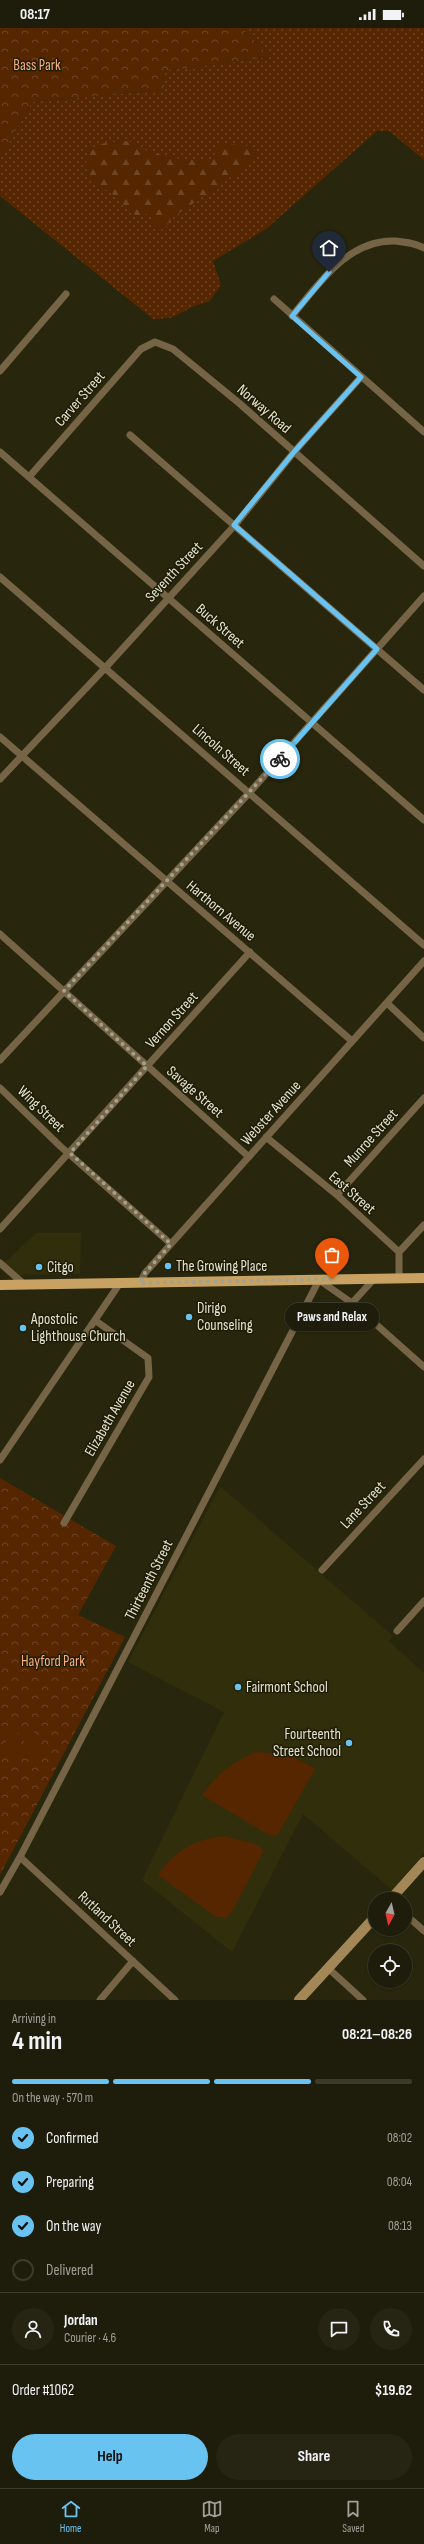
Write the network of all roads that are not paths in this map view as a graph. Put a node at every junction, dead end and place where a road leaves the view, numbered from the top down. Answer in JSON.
{"nodes":[{"id":1,"x":424,"y":248,"type":"edge"},
{"id":2,"x":66,"y":294,"type":"dead end"},
{"id":3,"x":274,"y":299,"type":"dead end"},
{"id":4,"x":292,"y":316,"type":"junction"},
{"id":5,"x":155,"y":342,"type":"joint"},
{"id":6,"x":0,"y":371,"type":"edge"},
{"id":7,"x":361,"y":377,"type":"junction"},
{"id":8,"x":424,"y":432,"type":"edge"},
{"id":9,"x":130,"y":435,"type":"dead end"},
{"id":10,"x":0,"y":452,"type":"edge"},
{"id":11,"x":294,"y":452,"type":"junction"},
{"id":12,"x":29,"y":477,"type":"junction"},
{"id":13,"x":234,"y":525,"type":"junction"},
{"id":14,"x":424,"y":566,"type":"edge"},
{"id":15,"x":0,"y":577,"type":"edge"},
{"id":16,"x":424,"y":596,"type":"edge"},
{"id":17,"x":168,"y":598,"type":"junction"},
{"id":18,"x":377,"y":649,"type":"junction"},
{"id":19,"x":106,"y":667,"type":"junction"},
{"id":20,"x":424,"y":690,"type":"edge"},
{"id":21,"x":312,"y":723,"type":"junction"},
{"id":22,"x":0,"y":737,"type":"edge"},
{"id":23,"x":22,"y":756,"type":"junction"},
{"id":24,"x":0,"y":779,"type":"edge"},
{"id":25,"x":250,"y":792,"type":"junction"},
{"id":26,"x":424,"y":820,"type":"edge"},
{"id":27,"x":166,"y":882,"type":"junction"},
{"id":28,"x":0,"y":934,"type":"edge"},
{"id":29,"x":424,"y":945,"type":"edge"},
{"id":30,"x":250,"y":952,"type":"junction"},
{"id":31,"x":424,"y":962,"type":"edge"},
{"id":32,"x":64,"y":991,"type":"junction"},
{"id":33,"x":387,"y":1003,"type":"junction"},
{"id":34,"x":424,"y":1038,"type":"edge"},
{"id":35,"x":352,"y":1041,"type":"junction"},
{"id":36,"x":0,"y":1060,"type":"edge"},
{"id":37,"x":147,"y":1066,"type":"junction"},
{"id":38,"x":0,"y":1088,"type":"edge"},
{"id":39,"x":424,"y":1098,"type":"edge"},
{"id":40,"x":266,"y":1137,"type":"junction"},
{"id":41,"x":70,"y":1153,"type":"junction"},
{"id":42,"x":249,"y":1157,"type":"junction"},
{"id":43,"x":336,"y":1196,"type":"junction"},
{"id":44,"x":424,"y":1225,"type":"edge"},
{"id":45,"x":0,"y":1229,"type":"edge"},
{"id":46,"x":171,"y":1244,"type":"junction"},
{"id":47,"x":399,"y":1252,"type":"junction"},
{"id":48,"x":0,"y":1263,"type":"edge"},
{"id":49,"x":374,"y":1278,"type":"junction"},
{"id":50,"x":399,"y":1278,"type":"junction"},
{"id":51,"x":424,"y":1278,"type":"edge"},
{"id":52,"x":319,"y":1280,"type":"junction"},
{"id":53,"x":120,"y":1283,"type":"junction"},
{"id":54,"x":140,"y":1283,"type":"junction"},
{"id":55,"x":25,"y":1285,"type":"junction"},
{"id":56,"x":0,"y":1286,"type":"edge"},
{"id":57,"x":352,"y":1303,"type":"junction"},
{"id":58,"x":96,"y":1321,"type":"junction"},
{"id":59,"x":424,"y":1367,"type":"edge"},
{"id":60,"x":424,"y":1459,"type":"edge"},
{"id":61,"x":0,"y":1460,"type":"edge"},
{"id":62,"x":64,"y":1523,"type":"dead end"},
{"id":63,"x":322,"y":1570,"type":"dead end"},
{"id":64,"x":424,"y":1601,"type":"edge"},
{"id":65,"x":397,"y":1631,"type":"dead end"},
{"id":66,"x":20,"y":1857,"type":"junction"},
{"id":67,"x":424,"y":1862,"type":"edge"},
{"id":68,"x":0,"y":1892,"type":"edge"},
{"id":69,"x":397,"y":1892,"type":"edge"},
{"id":70,"x":412,"y":1920,"type":"edge"},
{"id":71,"x":368,"y":1925,"type":"edge"},
{"id":72,"x":424,"y":1931,"type":"edge"},
{"id":73,"x":133,"y":1961,"type":"junction"},
{"id":74,"x":328,"y":1968,"type":"junction"},
{"id":75,"x":100,"y":2000,"type":"edge"},
{"id":76,"x":175,"y":2000,"type":"edge"},
{"id":77,"x":299,"y":2000,"type":"edge"},
{"id":78,"x":363,"y":2000,"type":"edge"}],
"edges":[{"from":1,"to":4,"type":"street"},
{"from":2,"to":6,"type":"street"},
{"from":3,"to":4,"type":"street"},
{"from":4,"to":7,"type":"street"},
{"from":5,"to":11,"type":"street","name":"Norway Road"},
{"from":5,"to":12,"type":"street","name":"Carver Street"},
{"from":7,"to":8,"type":"street"},
{"from":7,"to":11,"type":"street","name":"Seventh Street"},
{"from":9,"to":13,"type":"street"},
{"from":10,"to":12,"type":"street","name":"Buck Street"},
{"from":11,"to":13,"type":"street","name":"Seventh Street"},
{"from":11,"to":14,"type":"street","name":"Norway Road"},
{"from":12,"to":17,"type":"street","name":"Buck Street"},
{"from":13,"to":17,"type":"street","name":"Seventh Street"},
{"from":13,"to":18,"type":"street"},
{"from":15,"to":19,"type":"street","name":"Lincoln Street"},
{"from":16,"to":18,"type":"street"},
{"from":17,"to":19,"type":"street","name":"Seventh Street"},
{"from":17,"to":21,"type":"street","name":"Buck Street"},
{"from":18,"to":20,"type":"street"},
{"from":18,"to":21,"type":"street"},
{"from":19,"to":23,"type":"street","name":"Seventh Street"},
{"from":19,"to":25,"type":"street","name":"Lincoln Street"},
{"from":21,"to":25,"type":"street"},
{"from":21,"to":26,"type":"street","name":"Buck Street"},
{"from":22,"to":23,"type":"street","name":"Harthorn Avenue"},
{"from":23,"to":24,"type":"street","name":"Seventh Street"},
{"from":23,"to":27,"type":"street","name":"Harthorn Avenue"},
{"from":25,"to":27,"type":"street"},
{"from":25,"to":29,"type":"street","name":"Lincoln Street"},
{"from":27,"to":30,"type":"street","name":"Harthorn Avenue"},
{"from":27,"to":32,"type":"street"},
{"from":28,"to":32,"type":"street","name":"Savage Street"},
{"from":30,"to":35,"type":"street","name":"Harthorn Avenue"},
{"from":30,"to":37,"type":"street","name":"Vernon Street"},
{"from":31,"to":33,"type":"street","name":"Webster Avenue"},
{"from":32,"to":36,"type":"street"},
{"from":32,"to":37,"type":"street","name":"Savage Street"},
{"from":33,"to":34,"type":"street"},
{"from":33,"to":35,"type":"street","name":"Webster Avenue"},
{"from":35,"to":40,"type":"street","name":"Webster Avenue"},
{"from":37,"to":41,"type":"street","name":"Vernon Street"},
{"from":37,"to":42,"type":"street","name":"Savage Street"},
{"from":38,"to":41,"type":"street","name":"Wing Street"},
{"from":39,"to":43,"type":"street","name":"Munroe Street"},
{"from":40,"to":42,"type":"street","name":"Webster Avenue"},
{"from":40,"to":43,"type":"street","name":"East Street"},
{"from":41,"to":45,"type":"street","name":"Vernon Street"},
{"from":41,"to":46,"type":"street","name":"Wing Street"},
{"from":42,"to":46,"type":"street","name":"Webster Avenue"},
{"from":43,"to":47,"type":"street","name":"East Street"},
{"from":44,"to":47,"type":"street"},
{"from":46,"to":54,"type":"street","name":"Webster Avenue"},
{"from":47,"to":50,"type":"street"},
{"from":48,"to":55,"type":"street"},
{"from":49,"to":50,"type":"main road"},
{"from":49,"to":52,"type":"main road"},
{"from":49,"to":57,"type":"street"},
{"from":50,"to":51,"type":"main road"},
{"from":52,"to":54,"type":"main road"},
{"from":52,"to":57,"type":"street"},
{"from":52,"to":66,"type":"street","name":"Thirteenth Street"},
{"from":53,"to":54,"type":"main road"},
{"from":53,"to":55,"type":"main road"},
{"from":53,"to":58,"type":"street"},
{"from":55,"to":56,"type":"main road"},
{"from":57,"to":59,"type":"street"},
{"from":58,"to":61,"type":"street"},
{"from":58,"to":62,"type":"street","name":"Elizabeth Avenue"},
{"from":60,"to":63,"type":"street","name":"Lane Street"},
{"from":64,"to":65,"type":"street"},
{"from":66,"to":68,"type":"street","name":"Thirteenth Street"},
{"from":66,"to":73,"type":"street","name":"Rutland Street"},
{"from":67,"to":69,"type":"street"},
{"from":70,"to":72,"type":"street"},
{"from":71,"to":74,"type":"street"},
{"from":73,"to":75,"type":"street"},
{"from":73,"to":76,"type":"street","name":"Rutland Street"},
{"from":74,"to":77,"type":"street"},
{"from":74,"to":78,"type":"street"}]}
